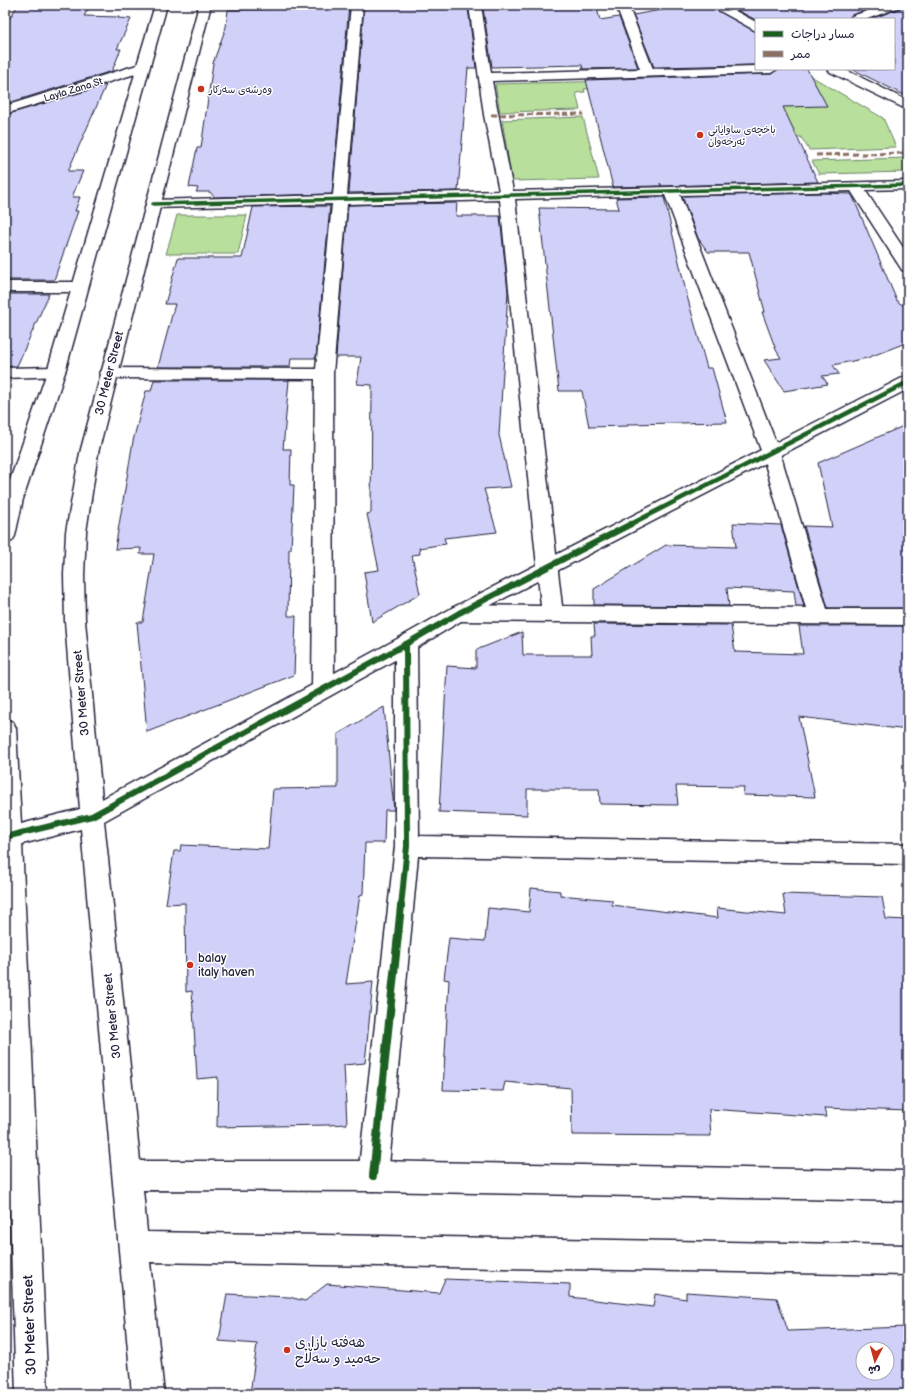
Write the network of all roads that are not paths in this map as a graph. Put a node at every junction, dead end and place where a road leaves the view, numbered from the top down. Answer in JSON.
{"nodes":[{"id":1,"x":161,"y":5,"type":"edge"},
{"id":2,"x":204,"y":5,"type":"edge"},
{"id":3,"x":357,"y":5,"type":"edge"},
{"id":4,"x":475,"y":5,"type":"edge"},
{"id":5,"x":622,"y":5,"type":"edge"},
{"id":6,"x":715,"y":5,"type":"edge"},
{"id":7,"x":896,"y":5,"type":"edge"},
{"id":8,"x":908,"y":11,"type":"edge"},
{"id":9,"x":859,"y":18,"type":"edge"},
{"id":10,"x":755,"y":26,"type":"edge"},
{"id":11,"x":142,"y":68,"type":"junction"},
{"id":12,"x":755,"y":70,"type":"edge"},
{"id":13,"x":836,"y":70,"type":"edge"},
{"id":14,"x":648,"y":73,"type":"junction"},
{"id":15,"x":486,"y":77,"type":"junction"},
{"id":16,"x":902,"y":103,"type":"edge"},
{"id":17,"x":5,"y":110,"type":"edge"},
{"id":18,"x":908,"y":117,"type":"edge"},
{"id":19,"x":908,"y":185,"type":"edge"},
{"id":20,"x":855,"y":186,"type":"junction"},
{"id":21,"x":670,"y":191,"type":"junction"},
{"id":22,"x":507,"y":195,"type":"junction"},
{"id":23,"x":339,"y":200,"type":"junction"},
{"id":24,"x":152,"y":204,"type":"junction"},
{"id":25,"x":908,"y":267,"type":"edge"},
{"id":26,"x":80,"y":286,"type":"junction"},
{"id":27,"x":5,"y":287,"type":"edge"},
{"id":28,"x":56,"y":372,"type":"junction"},
{"id":29,"x":5,"y":373,"type":"edge"},
{"id":30,"x":110,"y":373,"type":"junction"},
{"id":31,"x":324,"y":374,"type":"junction"},
{"id":32,"x":908,"y":382,"type":"edge"},
{"id":33,"x":771,"y":452,"type":"junction"},
{"id":34,"x":5,"y":536,"type":"edge"},
{"id":35,"x":547,"y":568,"type":"junction"},
{"id":36,"x":459,"y":613,"type":"junction"},
{"id":37,"x":552,"y":614,"type":"junction"},
{"id":38,"x":819,"y":616,"type":"junction"},
{"id":39,"x":908,"y":617,"type":"edge"},
{"id":40,"x":406,"y":644,"type":"junction"},
{"id":41,"x":323,"y":688,"type":"junction"},
{"id":42,"x":5,"y":728,"type":"edge"},
{"id":43,"x":92,"y":816,"type":"junction"},
{"id":44,"x":7,"y":837,"type":"edge"},
{"id":45,"x":407,"y":846,"type":"junction"},
{"id":46,"x":908,"y":854,"type":"edge"},
{"id":47,"x":128,"y":1175,"type":"junction"},
{"id":48,"x":373,"y":1176,"type":"junction"},
{"id":49,"x":908,"y":1186,"type":"edge"},
{"id":50,"x":134,"y":1247,"type":"junction"},
{"id":51,"x":908,"y":1260,"type":"edge"},
{"id":52,"x":32,"y":1394,"type":"edge"},
{"id":53,"x":148,"y":1394,"type":"edge"}],
"edges":[{"from":1,"to":11,"type":"street"},
{"from":2,"to":24,"type":"street","name":"30 Meter Street"},
{"from":3,"to":23,"type":"street"},
{"from":4,"to":15,"type":"street"},
{"from":5,"to":14,"type":"street"},
{"from":6,"to":10,"type":"street"},
{"from":7,"to":8,"type":"street"},
{"from":7,"to":9,"type":"street"},
{"from":11,"to":17,"type":"street","name":"Layla Zana St"},
{"from":11,"to":26,"type":"street"},
{"from":12,"to":14,"type":"street"},
{"from":13,"to":16,"type":"street"},
{"from":14,"to":15,"type":"street"},
{"from":15,"to":22,"type":"street"},
{"from":16,"to":18,"type":"street"},
{"from":19,"to":20,"type":"street"},
{"from":20,"to":21,"type":"street"},
{"from":20,"to":25,"type":"street"},
{"from":21,"to":22,"type":"street"},
{"from":21,"to":33,"type":"street"},
{"from":22,"to":23,"type":"street"},
{"from":22,"to":35,"type":"street"},
{"from":23,"to":24,"type":"street"},
{"from":23,"to":31,"type":"street"},
{"from":24,"to":30,"type":"street","name":"30 Meter Street"},
{"from":26,"to":27,"type":"street"},
{"from":26,"to":28,"type":"street"},
{"from":28,"to":29,"type":"street"},
{"from":28,"to":34,"type":"street"},
{"from":30,"to":31,"type":"street"},
{"from":30,"to":43,"type":"street","name":"30 Meter Street"},
{"from":31,"to":41,"type":"street"},
{"from":32,"to":33,"type":"street"},
{"from":33,"to":35,"type":"street"},
{"from":33,"to":38,"type":"street"},
{"from":35,"to":36,"type":"street"},
{"from":35,"to":37,"type":"street"},
{"from":36,"to":37,"type":"street"},
{"from":36,"to":40,"type":"street"},
{"from":37,"to":38,"type":"street"},
{"from":38,"to":39,"type":"street"},
{"from":40,"to":41,"type":"street"},
{"from":40,"to":45,"type":"street"},
{"from":41,"to":43,"type":"street"},
{"from":42,"to":44,"type":"street","name":"30 Meter Street"},
{"from":43,"to":44,"type":"street"},
{"from":43,"to":47,"type":"street","name":"30 Meter Street"},
{"from":44,"to":52,"type":"street","name":"30 Meter Street"},
{"from":45,"to":46,"type":"street"},
{"from":45,"to":48,"type":"street"},
{"from":47,"to":48,"type":"street"},
{"from":47,"to":50,"type":"street","name":"30 Meter Street"},
{"from":48,"to":49,"type":"street"},
{"from":50,"to":51,"type":"street"},
{"from":50,"to":53,"type":"street","name":"30 Meter Street"}]}
